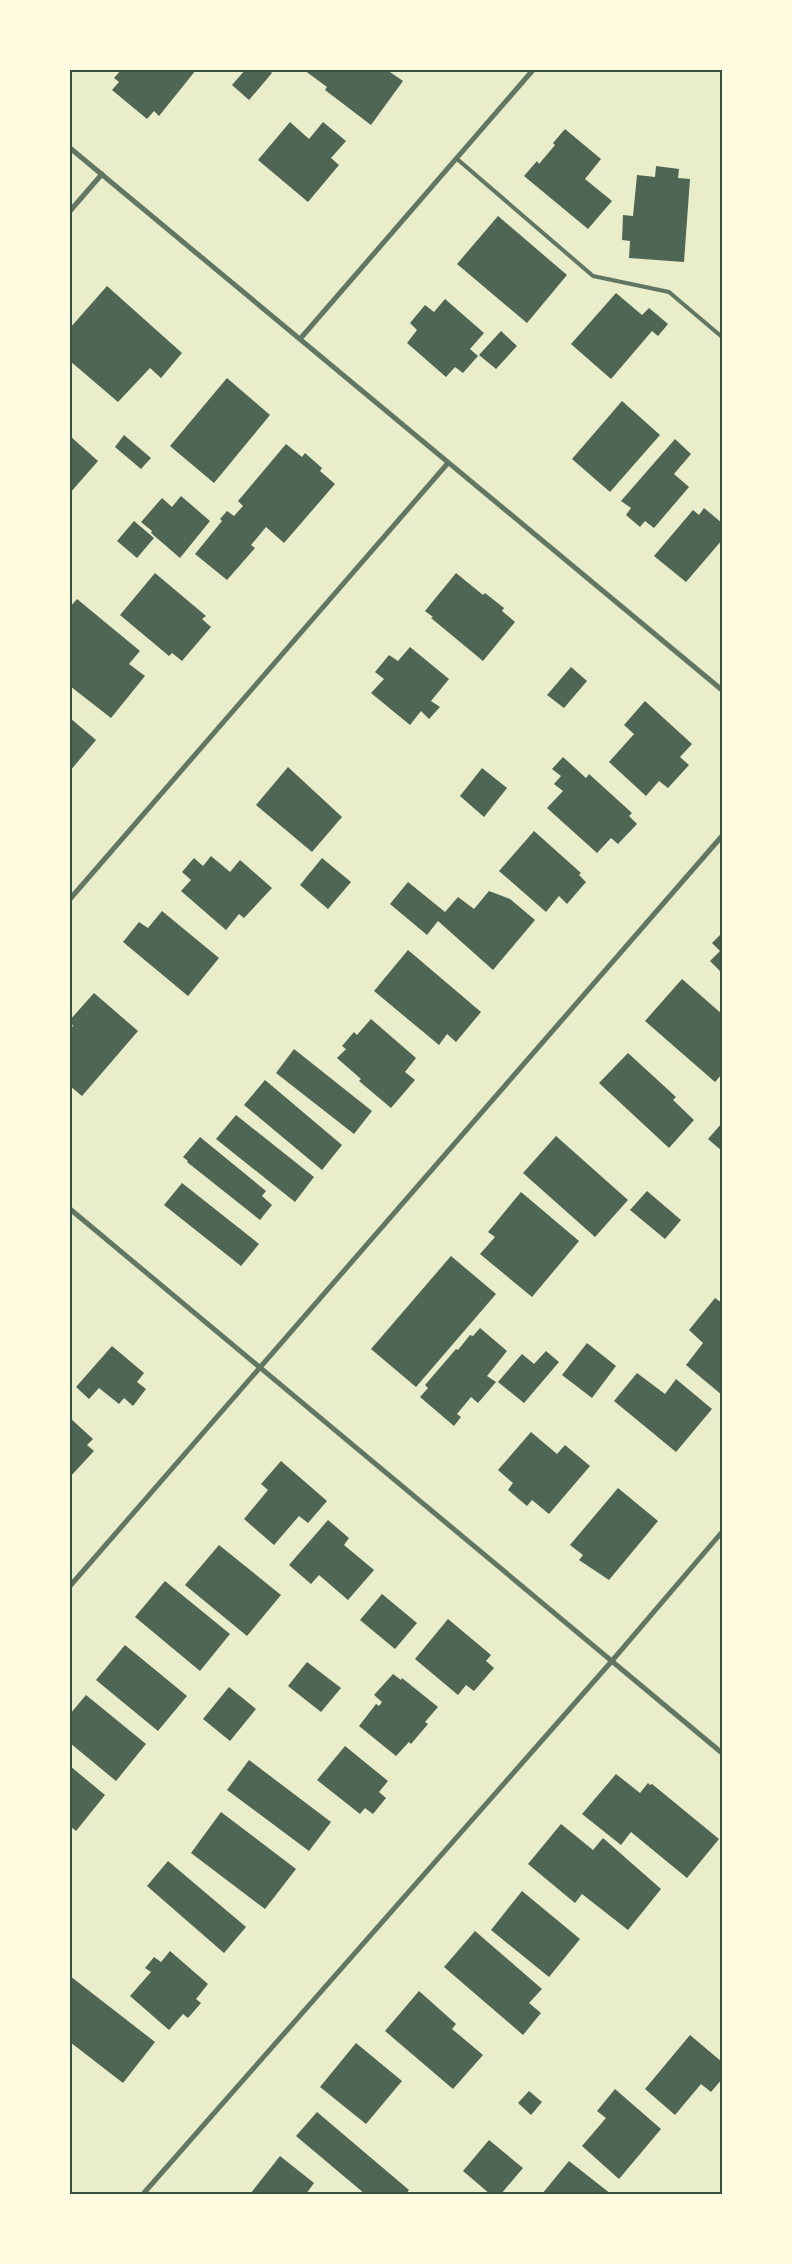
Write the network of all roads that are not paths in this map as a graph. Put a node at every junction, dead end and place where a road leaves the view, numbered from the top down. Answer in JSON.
{"nodes":[{"id":1,"x":533,"y":70,"type":"edge"},
{"id":2,"x":70,"y":148,"type":"edge"},
{"id":3,"x":456,"y":158,"type":"junction"},
{"id":4,"x":102,"y":174,"type":"junction"},
{"id":5,"x":70,"y":211,"type":"edge"},
{"id":6,"x":722,"y":337,"type":"edge"},
{"id":7,"x":300,"y":339,"type":"junction"},
{"id":8,"x":448,"y":463,"type":"junction"},
{"id":9,"x":722,"y":690,"type":"edge"},
{"id":10,"x":722,"y":836,"type":"edge"},
{"id":11,"x":70,"y":899,"type":"edge"},
{"id":12,"x":70,"y":1209,"type":"edge"},
{"id":13,"x":260,"y":1367,"type":"junction"},
{"id":14,"x":722,"y":1532,"type":"edge"},
{"id":15,"x":70,"y":1586,"type":"edge"},
{"id":16,"x":611,"y":1662,"type":"junction"},
{"id":17,"x":722,"y":1753,"type":"edge"},
{"id":18,"x":143,"y":2194,"type":"edge"}],
"edges":[{"from":1,"to":3,"type":"street"},
{"from":2,"to":4,"type":"street"},
{"from":3,"to":6,"type":"lane"},
{"from":3,"to":7,"type":"street"},
{"from":4,"to":5,"type":"street"},
{"from":4,"to":7,"type":"street"},
{"from":7,"to":8,"type":"street"},
{"from":8,"to":9,"type":"street"},
{"from":8,"to":11,"type":"street"},
{"from":10,"to":13,"type":"street"},
{"from":12,"to":13,"type":"street"},
{"from":13,"to":15,"type":"street"},
{"from":13,"to":16,"type":"street"},
{"from":14,"to":16,"type":"street"},
{"from":16,"to":17,"type":"street"},
{"from":16,"to":18,"type":"street"}]}
